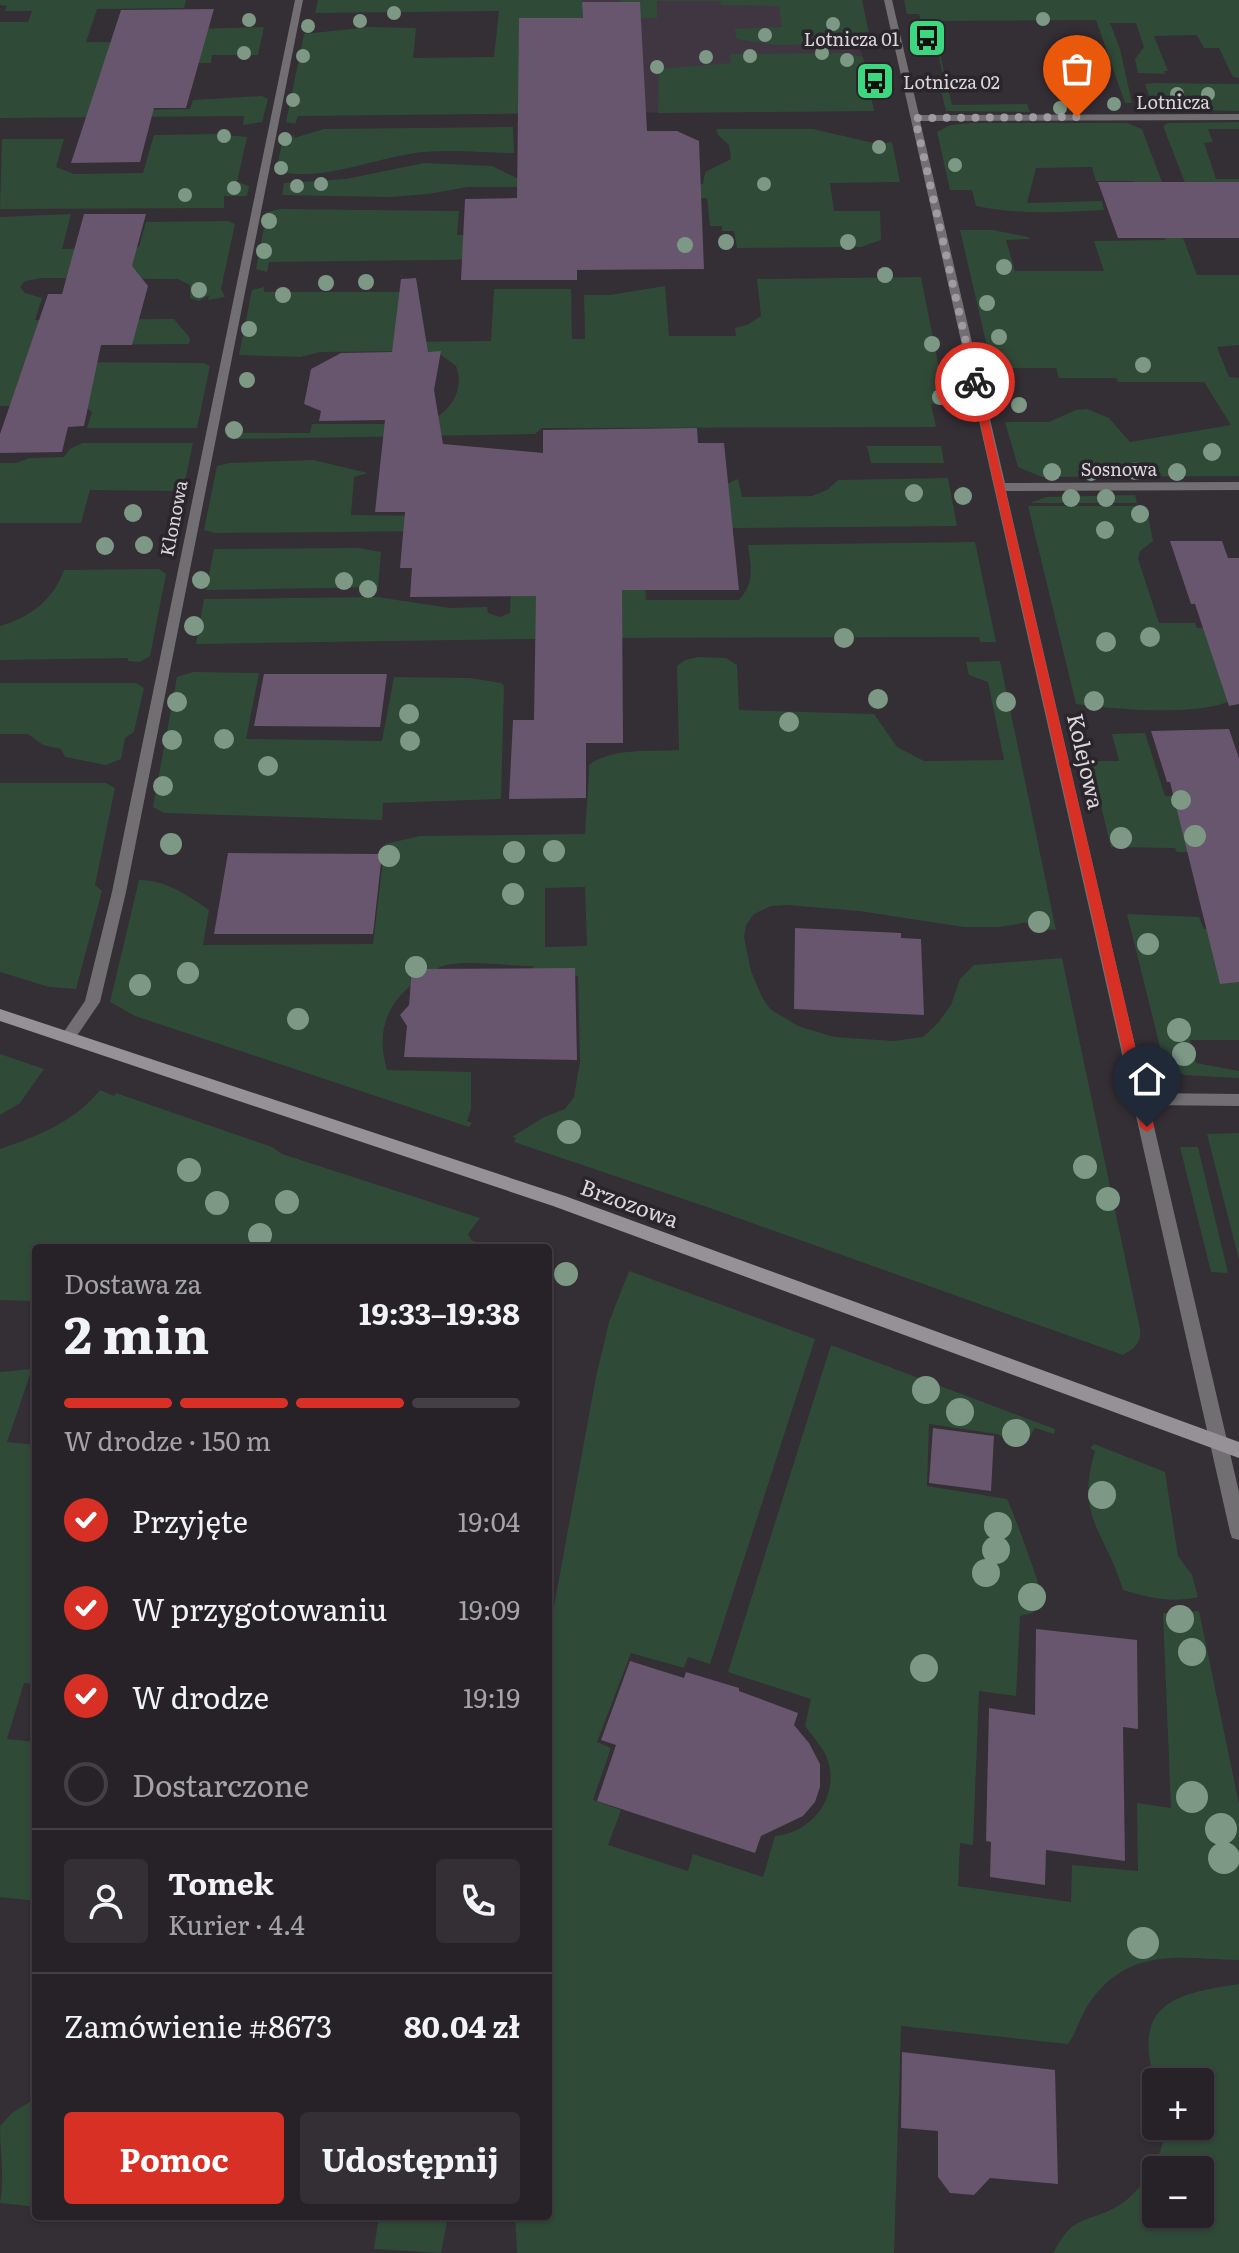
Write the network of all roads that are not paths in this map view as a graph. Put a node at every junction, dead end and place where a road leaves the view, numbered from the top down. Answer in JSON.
{"nodes":[{"id":1,"x":299,"y":0,"type":"edge"},
{"id":2,"x":888,"y":0,"type":"edge"},
{"id":3,"x":1239,"y":117,"type":"edge"},
{"id":4,"x":915,"y":118,"type":"junction"},
{"id":5,"x":1239,"y":486,"type":"edge"},
{"id":6,"x":999,"y":487,"type":"junction"},
{"id":7,"x":0,"y":1015,"type":"edge"},
{"id":8,"x":69,"y":1036,"type":"junction"},
{"id":9,"x":1141,"y":1099,"type":"junction"},
{"id":10,"x":1239,"y":1100,"type":"edge"},
{"id":11,"x":1218,"y":1443,"type":"junction"},
{"id":12,"x":1239,"y":1450,"type":"edge"},
{"id":13,"x":1239,"y":1532,"type":"edge"}],
"edges":[{"from":1,"to":8,"type":"street","name":"Klonowa"},
{"from":2,"to":4,"type":"street","name":"Kolejowa"},
{"from":3,"to":4,"type":"street","name":"Lotnicza"},
{"from":4,"to":6,"type":"street","name":"Kolejowa"},
{"from":5,"to":6,"type":"street","name":"Sosnowa"},
{"from":6,"to":9,"type":"street","name":"Kolejowa"},
{"from":7,"to":8,"type":"street","name":"Brzozowa"},
{"from":8,"to":11,"type":"street","name":"Brzozowa"},
{"from":9,"to":10,"type":"street"},
{"from":9,"to":11,"type":"street","name":"Kolejowa"},
{"from":11,"to":12,"type":"street","name":"Brzozowa"},
{"from":11,"to":13,"type":"street","name":"Kolejowa"}]}
